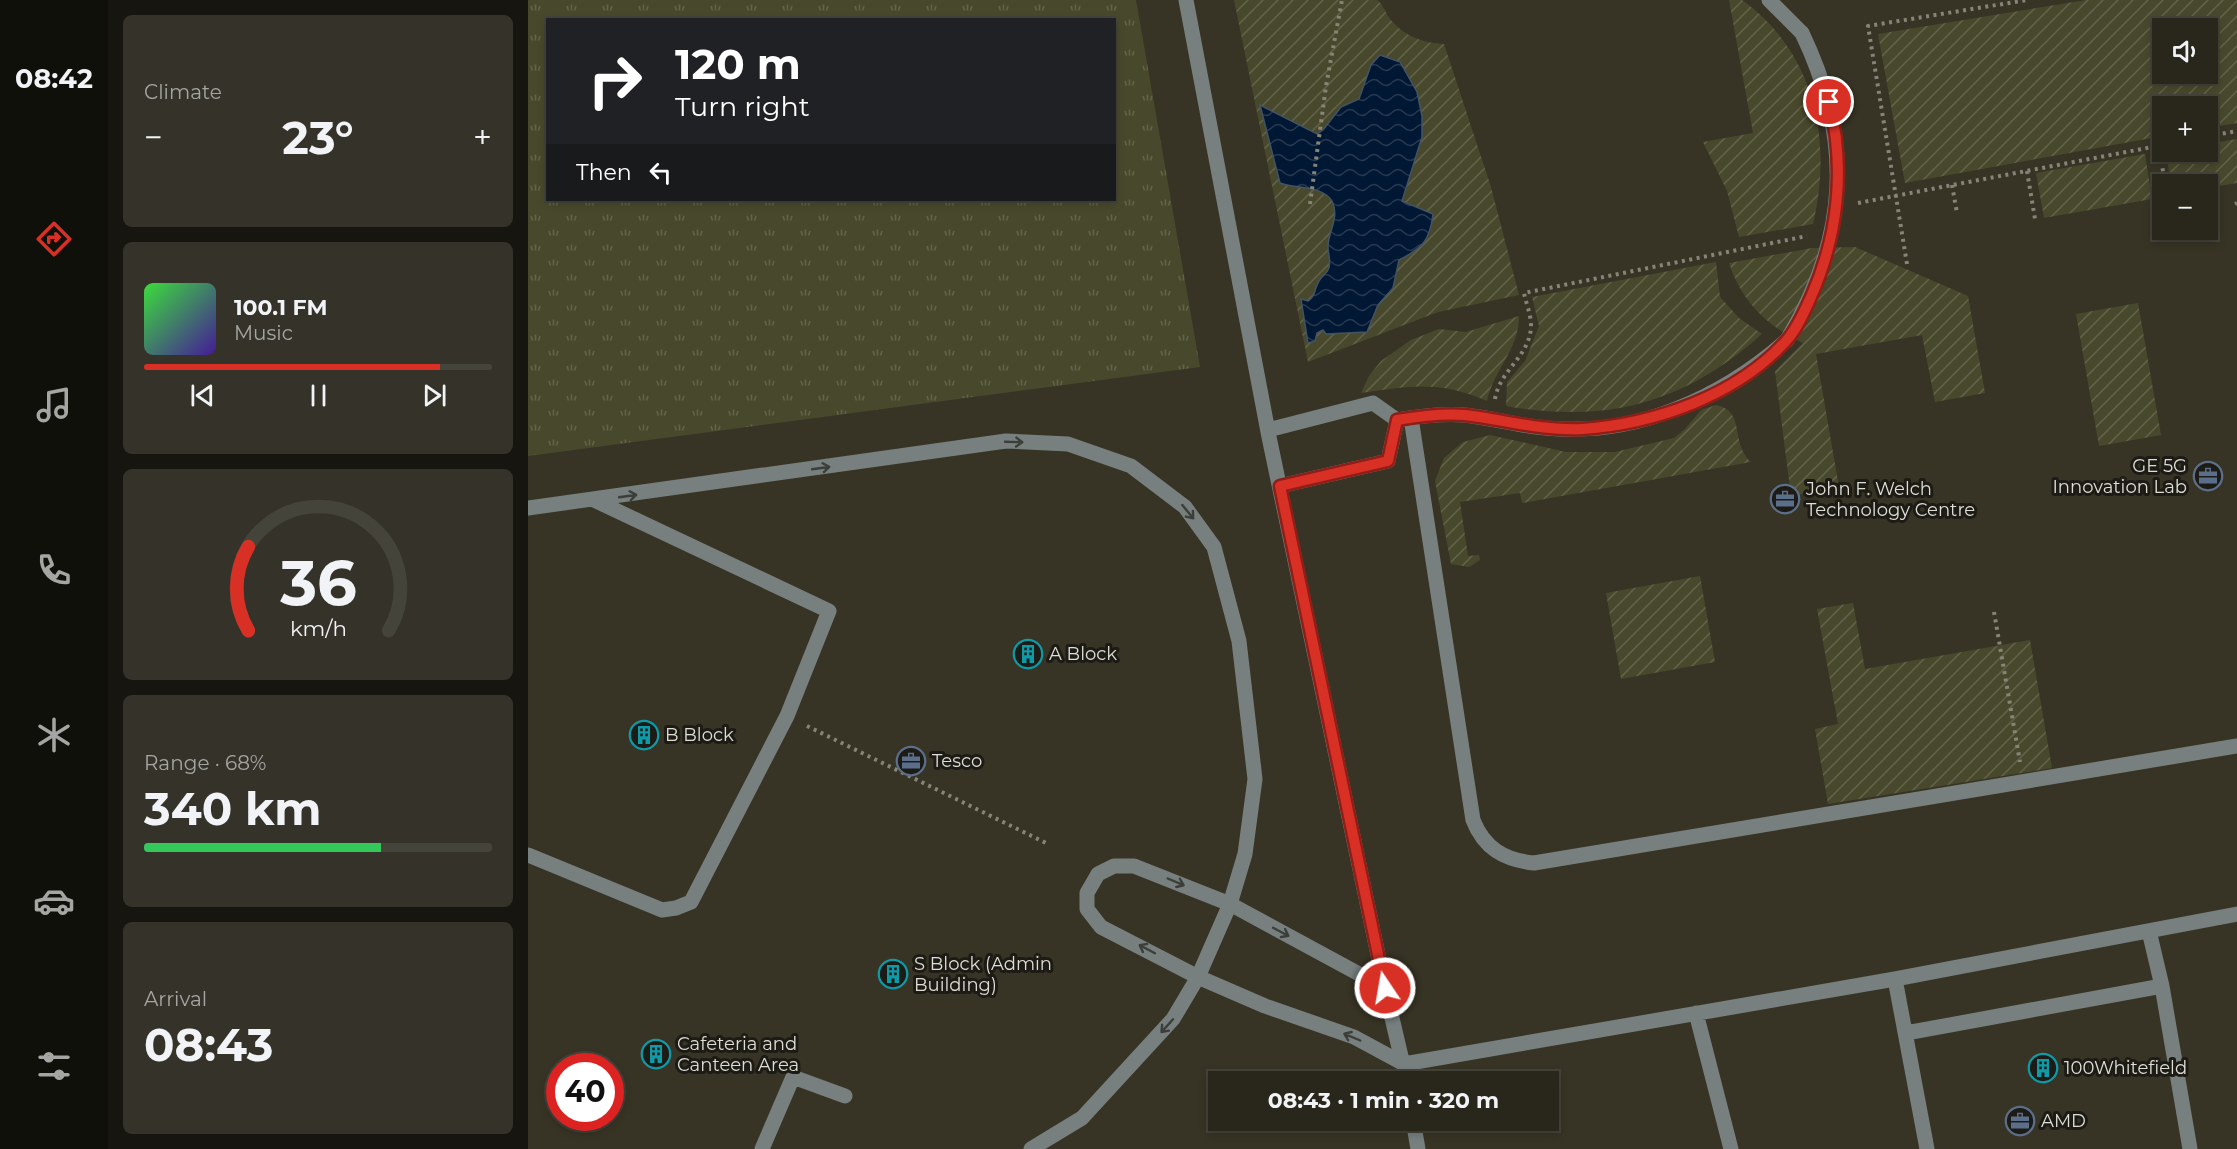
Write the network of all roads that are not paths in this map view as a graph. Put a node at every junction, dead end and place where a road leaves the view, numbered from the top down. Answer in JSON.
{"nodes":[{"id":1,"x":1186,"y":0,"type":"edge"},
{"id":2,"x":1770,"y":0,"type":"edge"},
{"id":3,"x":1404,"y":419,"type":"junction"},
{"id":4,"x":1268,"y":430,"type":"junction"},
{"id":5,"x":1280,"y":486,"type":"junction"},
{"id":6,"x":594,"y":500,"type":"junction"},
{"id":7,"x":528,"y":508,"type":"edge"},
{"id":8,"x":2237,"y":746,"type":"edge"},
{"id":9,"x":528,"y":855,"type":"edge"},
{"id":10,"x":1230,"y":904,"type":"junction"},
{"id":11,"x":2237,"y":914,"type":"edge"},
{"id":12,"x":2149,"y":931,"type":"junction"},
{"id":13,"x":1198,"y":977,"type":"junction"},
{"id":14,"x":1895,"y":979,"type":"junction"},
{"id":15,"x":2162,"y":986,"type":"junction"},
{"id":16,"x":1385,"y":988,"type":"junction"},
{"id":17,"x":1696,"y":1013,"type":"junction"},
{"id":18,"x":1906,"y":1033,"type":"junction"},
{"id":19,"x":1404,"y":1064,"type":"junction"},
{"id":20,"x":1405,"y":1071,"type":"edge"},
{"id":21,"x":845,"y":1095,"type":"dead end"},
{"id":22,"x":1415,"y":1131,"type":"edge"},
{"id":23,"x":762,"y":1149,"type":"edge"},
{"id":24,"x":1031,"y":1149,"type":"edge"},
{"id":25,"x":1418,"y":1149,"type":"edge"},
{"id":26,"x":1731,"y":1149,"type":"edge"},
{"id":27,"x":1927,"y":1149,"type":"edge"},
{"id":28,"x":2190,"y":1149,"type":"edge"}],
"edges":[{"from":1,"to":4,"type":"street"},
{"from":2,"to":3,"type":"street","bridge":true},
{"from":3,"to":4,"type":"street"},
{"from":3,"to":5,"type":"street"},
{"from":3,"to":8,"type":"street"},
{"from":4,"to":5,"type":"street"},
{"from":5,"to":16,"type":"street"},
{"from":6,"to":7,"type":"street"},
{"from":6,"to":9,"type":"street"},
{"from":6,"to":10,"type":"street","one_way":true},
{"from":10,"to":13,"type":"street"},
{"from":13,"to":10,"type":"street","one_way":true},
{"from":10,"to":16,"type":"street","one_way":true},
{"from":11,"to":12,"type":"street"},
{"from":12,"to":14,"type":"street"},
{"from":12,"to":15,"type":"street"},
{"from":19,"to":13,"type":"street","one_way":true},
{"from":13,"to":24,"type":"street","one_way":true},
{"from":14,"to":17,"type":"street"},
{"from":14,"to":18,"type":"street"},
{"from":15,"to":18,"type":"street"},
{"from":15,"to":28,"type":"street"},
{"from":16,"to":19,"type":"street"},
{"from":17,"to":19,"type":"street"},
{"from":17,"to":26,"type":"street"},
{"from":18,"to":27,"type":"street"},
{"from":19,"to":20,"type":"street"},
{"from":21,"to":23,"type":"street"},
{"from":22,"to":25,"type":"street"}]}
